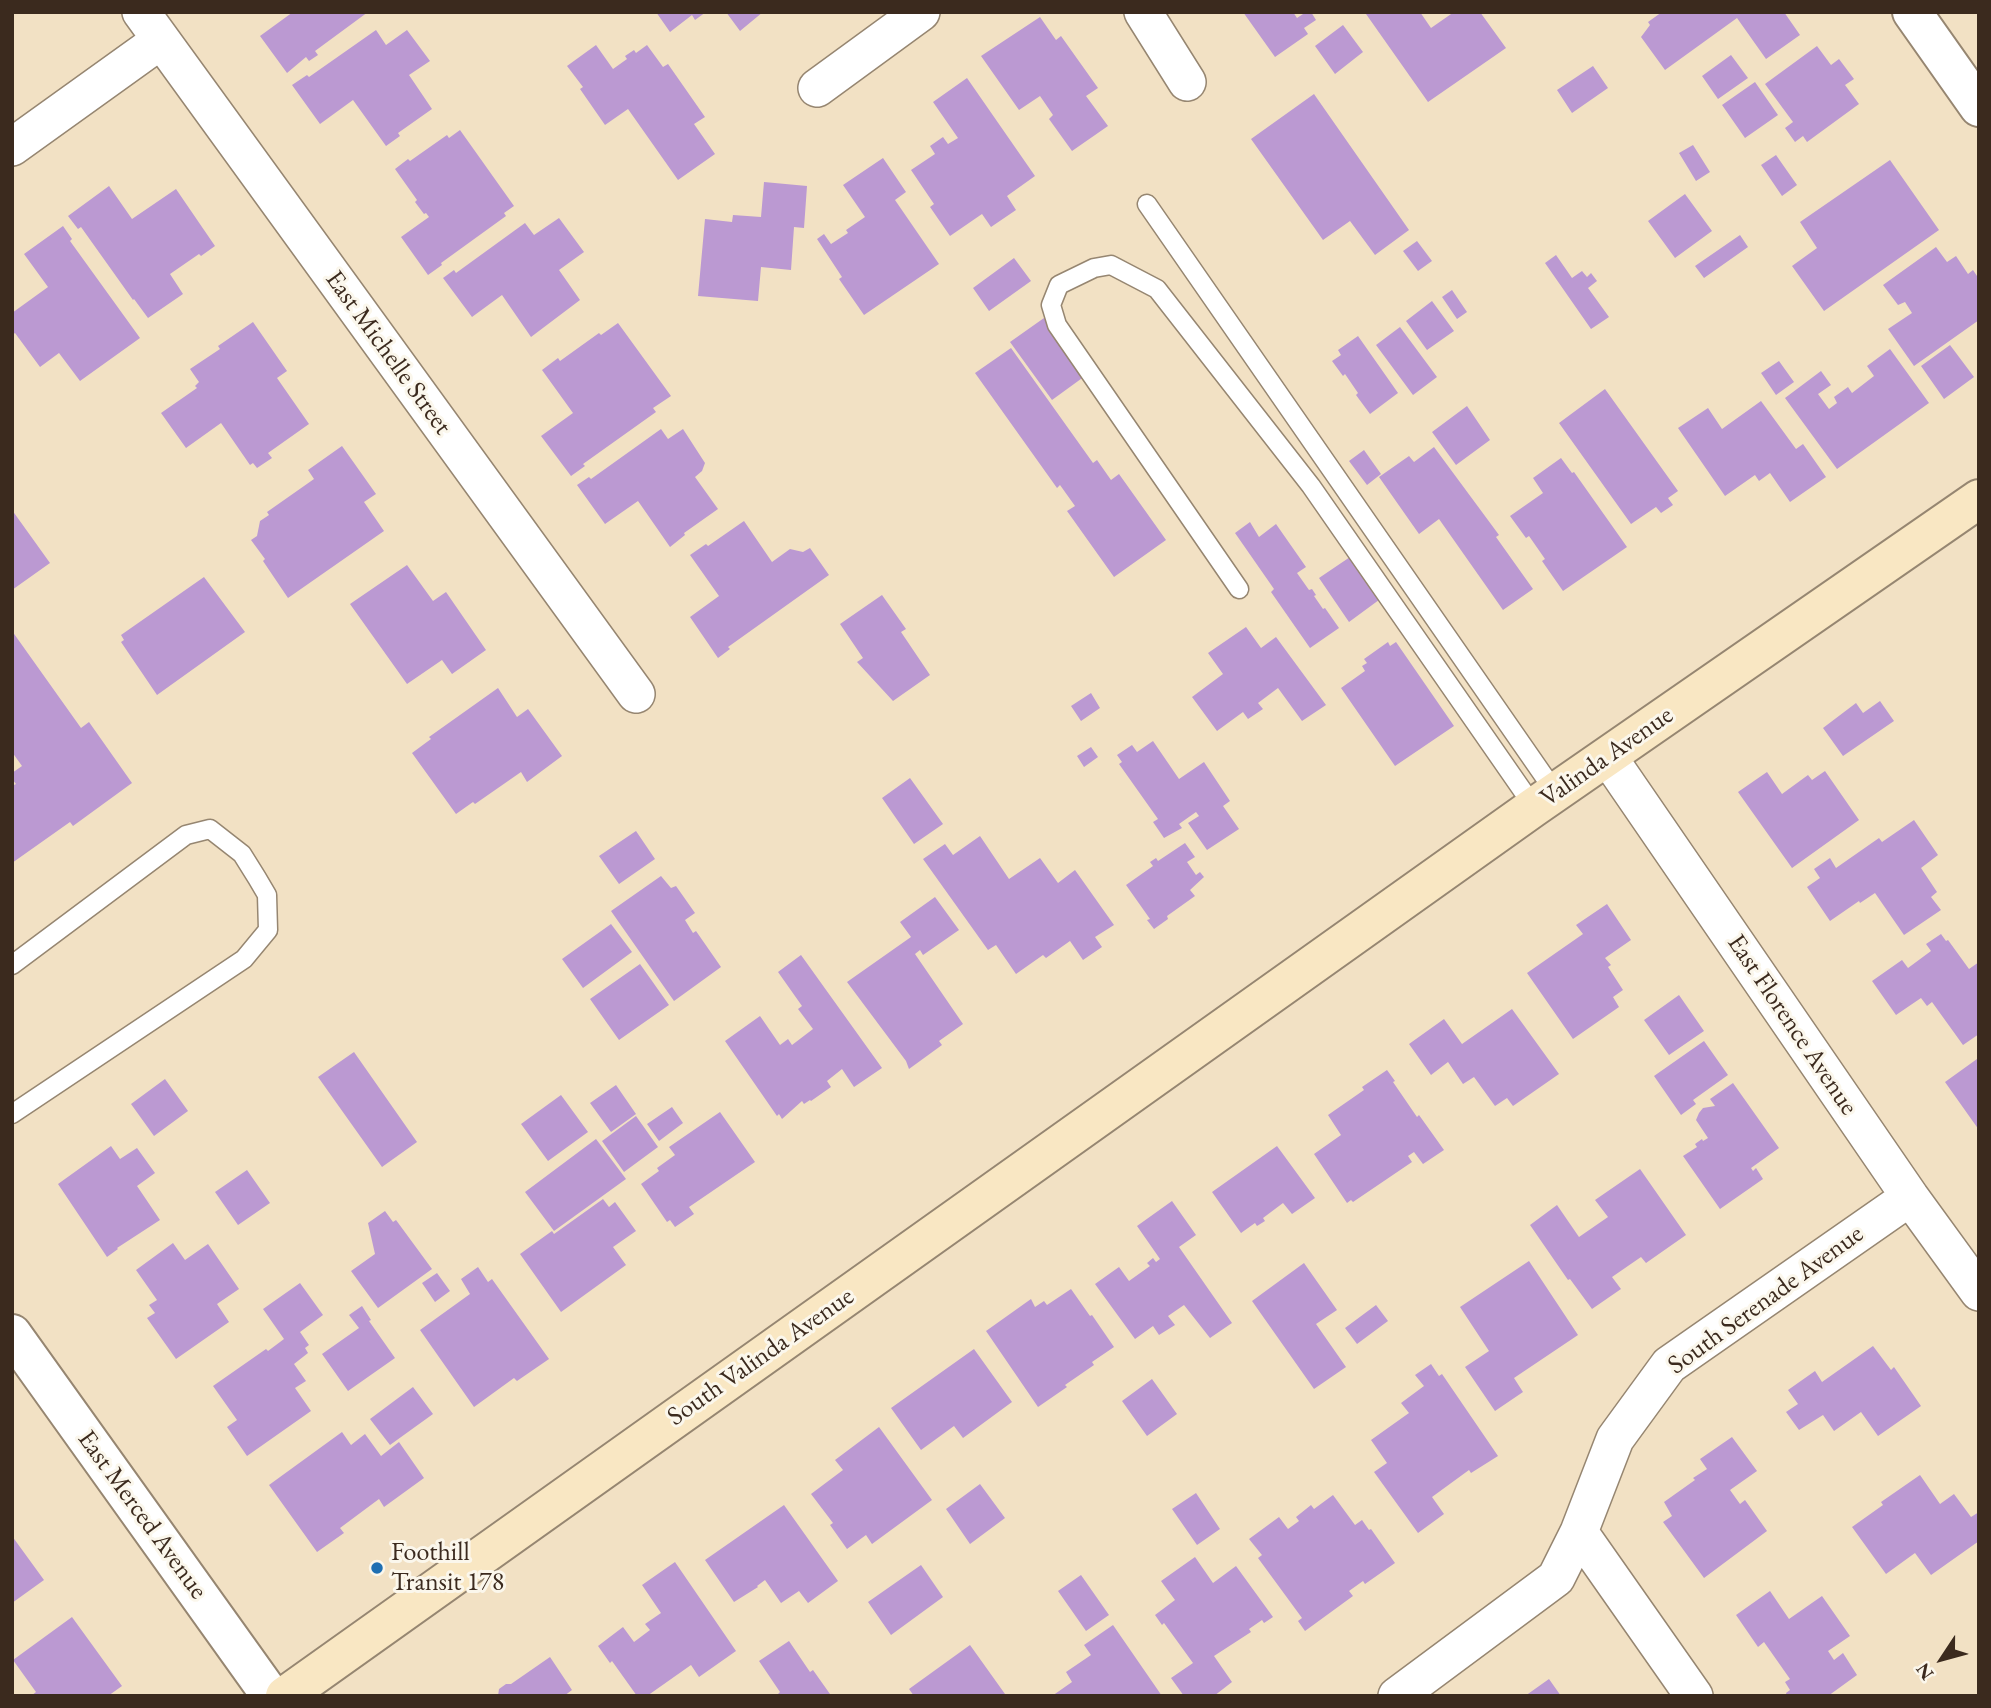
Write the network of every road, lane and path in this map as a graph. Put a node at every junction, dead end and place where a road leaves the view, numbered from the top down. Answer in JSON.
{"nodes":[{"id":1,"x":921,"y":12,"type":"edge"},
{"id":2,"x":1143,"y":12,"type":"edge"},
{"id":3,"x":1912,"y":12,"type":"edge"},
{"id":4,"x":151,"y":26,"type":"edge"},
{"id":5,"x":1187,"y":82,"type":"dead end"},
{"id":6,"x":817,"y":88,"type":"dead end"},
{"id":7,"x":1979,"y":107,"type":"edge"},
{"id":8,"x":12,"y":147,"type":"edge"},
{"id":9,"x":1147,"y":204,"type":"dead end"},
{"id":10,"x":1979,"y":499,"type":"edge"},
{"id":11,"x":1239,"y":589,"type":"dead end"},
{"id":12,"x":636,"y":694,"type":"dead end"},
{"id":13,"x":1608,"y":757,"type":"junction"},
{"id":14,"x":1545,"y":800,"type":"junction"},
{"id":15,"x":12,"y":965,"type":"edge"},
{"id":16,"x":1238,"y":1019,"type":"joint"},
{"id":17,"x":12,"y":1114,"type":"edge"},
{"id":18,"x":1910,"y":1197,"type":"junction"},
{"id":19,"x":1979,"y":1292,"type":"edge"},
{"id":20,"x":12,"y":1334,"type":"edge"},
{"id":21,"x":1579,"y":1532,"type":"junction"},
{"id":22,"x":271,"y":1696,"type":"edge"},
{"id":23,"x":285,"y":1696,"type":"edge"},
{"id":24,"x":1397,"y":1696,"type":"edge"},
{"id":25,"x":1695,"y":1696,"type":"edge"}],
"edges":[{"from":1,"to":6,"type":"street"},
{"from":2,"to":5,"type":"street"},
{"from":3,"to":7,"type":"street"},
{"from":4,"to":8,"type":"street"},
{"from":4,"to":12,"type":"street","name":"East Michelle Street"},
{"from":9,"to":14,"type":"lane"},
{"from":10,"to":13,"type":"main road","name":"Valinda Avenue"},
{"from":11,"to":14,"type":"lane"},
{"from":13,"to":14,"type":"main road","name":"Valinda Avenue"},
{"from":13,"to":18,"type":"street","name":"East Florence Avenue"},
{"from":14,"to":16,"type":"main road","name":"Valinda Avenue"},
{"from":15,"to":17,"type":"lane"},
{"from":16,"to":23,"type":"main road","name":"South Valinda Avenue"},
{"from":18,"to":19,"type":"street","name":"East Florence Avenue"},
{"from":18,"to":21,"type":"street","name":"South Serenade Avenue"},
{"from":20,"to":22,"type":"street","name":"East Merced Avenue"},
{"from":21,"to":24,"type":"street","name":"South Serenade Avenue"},
{"from":21,"to":25,"type":"street"}]}
